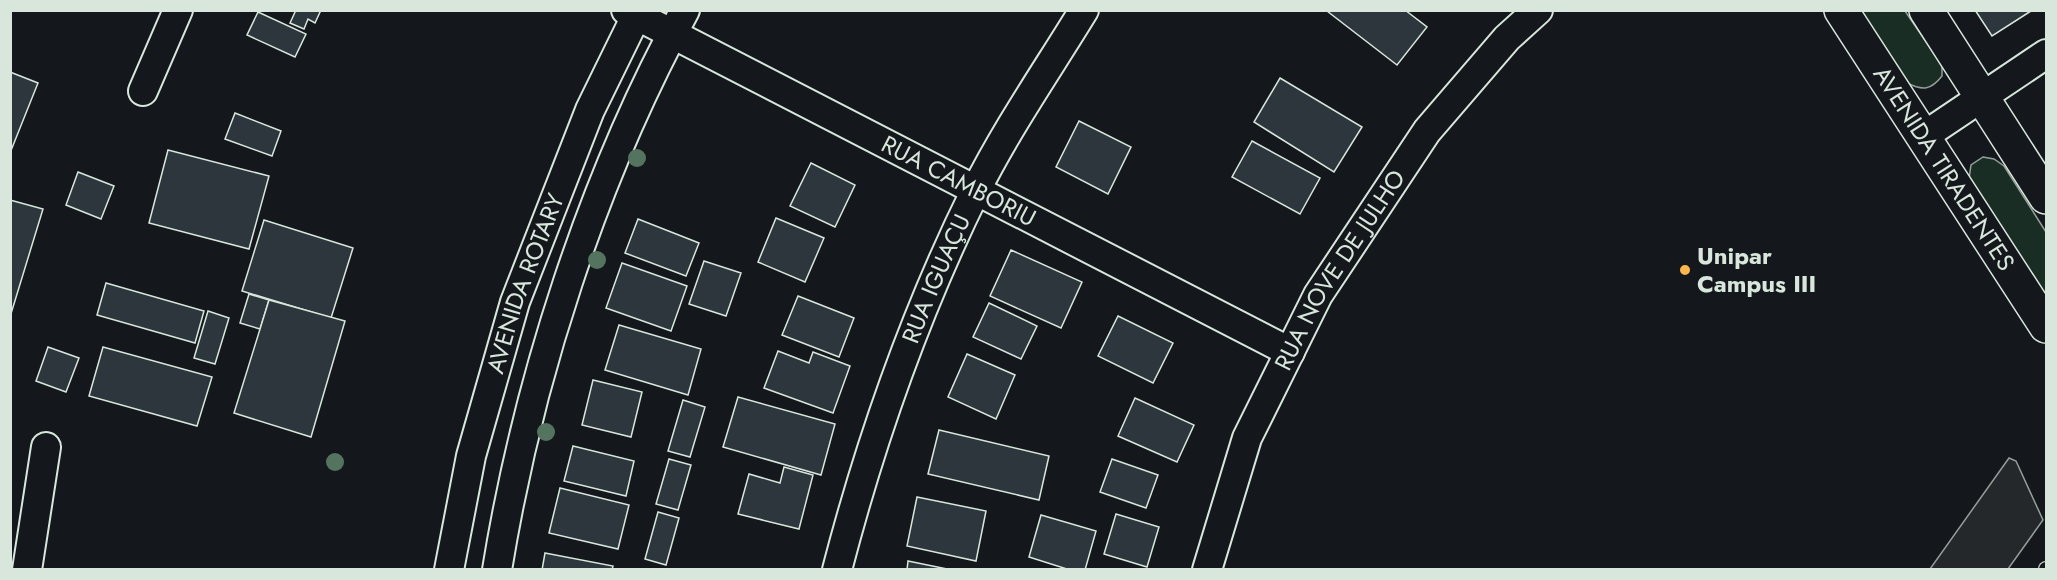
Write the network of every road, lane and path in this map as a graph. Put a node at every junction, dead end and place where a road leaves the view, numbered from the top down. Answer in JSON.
{"nodes":[{"id":1,"x":178,"y":10,"type":"edge"},
{"id":2,"x":1084,"y":10,"type":"edge"},
{"id":3,"x":1538,"y":10,"type":"edge"},
{"id":4,"x":1841,"y":10,"type":"edge"},
{"id":5,"x":1926,"y":10,"type":"edge"},
{"id":6,"x":634,"y":12,"type":"edge"},
{"id":7,"x":678,"y":22,"type":"edge"},
{"id":8,"x":2046,"y":54,"type":"edge"},
{"id":9,"x":143,"y":91,"type":"dead end"},
{"id":10,"x":1982,"y":97,"type":"junction"},
{"id":11,"x":1924,"y":136,"type":"junction"},
{"id":12,"x":977,"y":189,"type":"junction"},
{"id":13,"x":2046,"y":197,"type":"edge"},
{"id":14,"x":2046,"y":326,"type":"edge"},
{"id":15,"x":1290,"y":352,"type":"junction"},
{"id":16,"x":46,"y":447,"type":"dead end"},
{"id":17,"x":27,"y":570,"type":"edge"},
{"id":18,"x":449,"y":570,"type":"edge"},
{"id":19,"x":497,"y":570,"type":"edge"},
{"id":20,"x":837,"y":570,"type":"edge"},
{"id":21,"x":1207,"y":570,"type":"edge"}],
"edges":[{"from":1,"to":9,"type":"street"},
{"from":2,"to":12,"type":"street","name":"RUA IGUAÇU"},
{"from":3,"to":15,"type":"street","name":"RUA NOVE DE JULHO"},
{"from":4,"to":11,"type":"main road","name":"AVENIDA TIRADENTES"},
{"from":5,"to":10,"type":"main road"},
{"from":6,"to":7,"type":"street","name":"RUA CAMBORIU"},
{"from":6,"to":18,"type":"street","name":"AVENIDA ROTARY"},
{"from":7,"to":12,"type":"street","name":"RUA CAMBORIU"},
{"from":7,"to":19,"type":"street","name":"AVENIDA ROTARY"},
{"from":8,"to":10,"type":"street"},
{"from":10,"to":11,"type":"street"},
{"from":10,"to":13,"type":"main road"},
{"from":11,"to":14,"type":"main road","name":"AVENIDA TIRADENTES"},
{"from":12,"to":15,"type":"street","name":"RUA CAMBORIU"},
{"from":12,"to":20,"type":"street","name":"RUA IGUAÇU"},
{"from":15,"to":21,"type":"street","name":"RUA NOVE DE JULHO"},
{"from":16,"to":17,"type":"street"}]}
